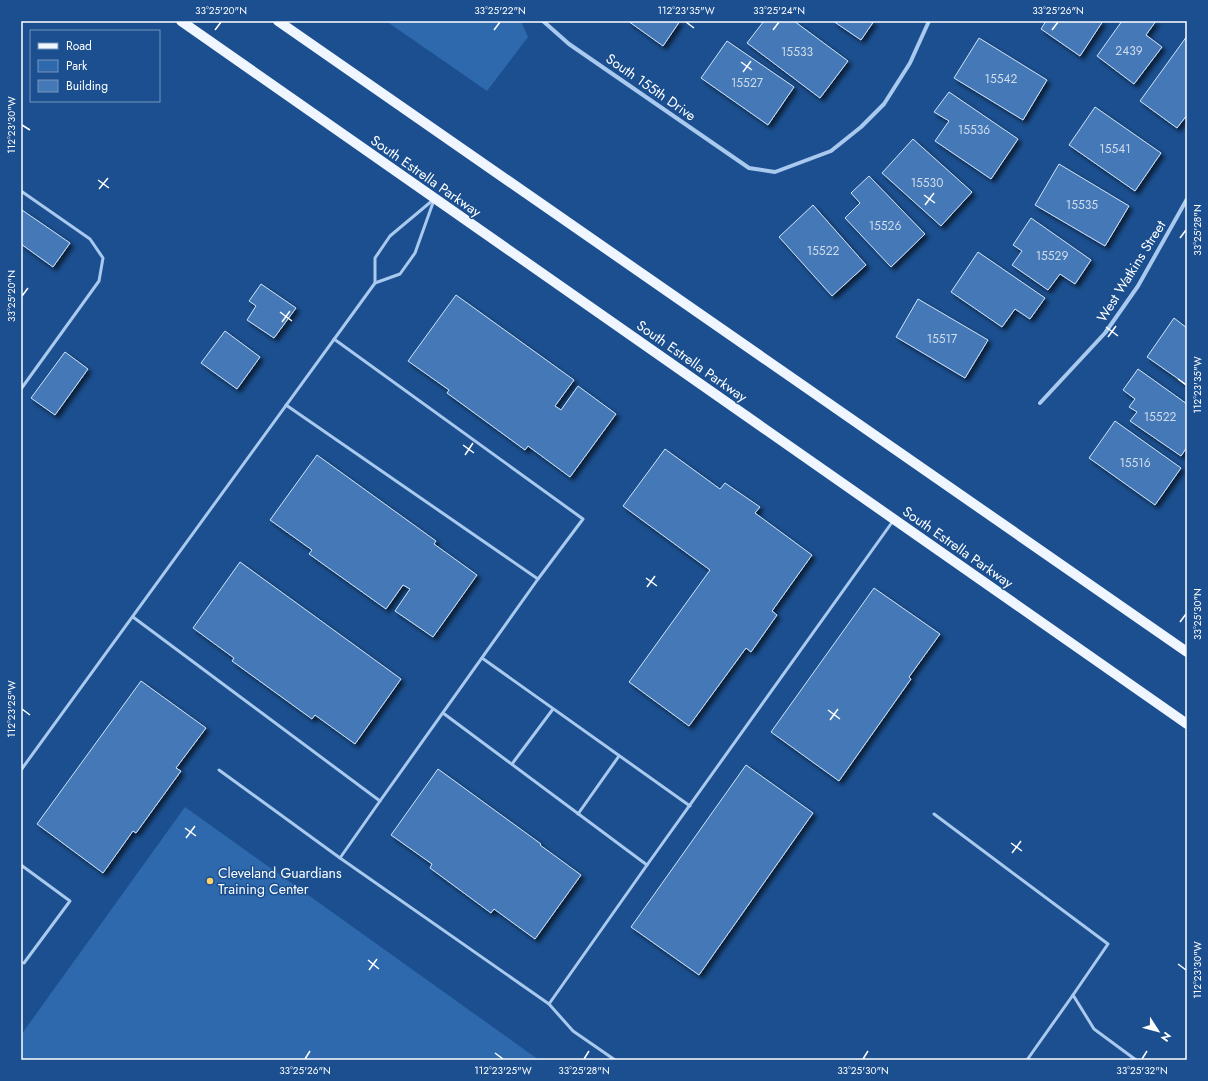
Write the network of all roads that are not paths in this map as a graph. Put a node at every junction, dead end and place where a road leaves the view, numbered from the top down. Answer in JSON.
{"nodes":[{"id":1,"x":181,"y":21,"type":"edge"},
{"id":2,"x":278,"y":21,"type":"edge"},
{"id":3,"x":543,"y":21,"type":"edge"},
{"id":4,"x":929,"y":21,"type":"edge"},
{"id":5,"x":21,"y":191,"type":"edge"},
{"id":6,"x":435,"y":198,"type":"junction"},
{"id":7,"x":1187,"y":199,"type":"edge"},
{"id":8,"x":375,"y":283,"type":"junction"},
{"id":9,"x":334,"y":340,"type":"junction"},
{"id":10,"x":21,"y":389,"type":"edge"},
{"id":11,"x":1040,"y":403,"type":"dead end"},
{"id":12,"x":286,"y":405,"type":"junction"},
{"id":13,"x":894,"y":520,"type":"junction"},
{"id":14,"x":538,"y":579,"type":"junction"},
{"id":15,"x":133,"y":617,"type":"junction"},
{"id":16,"x":1187,"y":652,"type":"edge"},
{"id":17,"x":482,"y":658,"type":"junction"},
{"id":18,"x":553,"y":709,"type":"junction"},
{"id":19,"x":443,"y":713,"type":"junction"},
{"id":20,"x":1187,"y":724,"type":"edge"},
{"id":21,"x":619,"y":756,"type":"junction"},
{"id":22,"x":512,"y":764,"type":"junction"},
{"id":23,"x":21,"y":770,"type":"edge"},
{"id":24,"x":219,"y":770,"type":"dead end"},
{"id":25,"x":380,"y":800,"type":"junction"},
{"id":26,"x":690,"y":806,"type":"junction"},
{"id":27,"x":578,"y":814,"type":"junction"},
{"id":28,"x":934,"y":814,"type":"dead end"},
{"id":29,"x":340,"y":858,"type":"junction"},
{"id":30,"x":21,"y":865,"type":"edge"},
{"id":31,"x":647,"y":865,"type":"junction"},
{"id":32,"x":24,"y":963,"type":"dead end"},
{"id":33,"x":1073,"y":995,"type":"junction"},
{"id":34,"x":549,"y":1004,"type":"junction"},
{"id":35,"x":615,"y":1060,"type":"edge"},
{"id":36,"x":1027,"y":1060,"type":"edge"},
{"id":37,"x":1136,"y":1060,"type":"edge"}],
"edges":[{"from":1,"to":6,"type":"main road","name":"South Estrella Parkway"},
{"from":2,"to":16,"type":"main road"},
{"from":3,"to":4,"type":"street","name":"South 155th Drive"},
{"from":5,"to":10,"type":"lane"},
{"from":6,"to":8,"type":"lane"},
{"from":6,"to":8,"type":"lane"},
{"from":6,"to":13,"type":"main road","name":"South Estrella Parkway"},
{"from":7,"to":11,"type":"street","name":"West Watkins Street"},
{"from":8,"to":9,"type":"lane"},
{"from":9,"to":12,"type":"lane"},
{"from":9,"to":14,"type":"lane"},
{"from":12,"to":14,"type":"lane"},
{"from":12,"to":15,"type":"lane"},
{"from":13,"to":20,"type":"main road","name":"South Estrella Parkway"},
{"from":13,"to":26,"type":"lane"},
{"from":14,"to":17,"type":"lane"},
{"from":15,"to":23,"type":"lane"},
{"from":15,"to":25,"type":"lane"},
{"from":17,"to":18,"type":"lane"},
{"from":17,"to":19,"type":"lane"},
{"from":18,"to":21,"type":"lane"},
{"from":18,"to":22,"type":"lane"},
{"from":19,"to":22,"type":"lane"},
{"from":19,"to":25,"type":"lane"},
{"from":21,"to":26,"type":"lane"},
{"from":21,"to":27,"type":"lane"},
{"from":22,"to":27,"type":"lane"},
{"from":24,"to":29,"type":"lane"},
{"from":25,"to":29,"type":"lane"},
{"from":26,"to":31,"type":"lane"},
{"from":27,"to":31,"type":"lane"},
{"from":28,"to":33,"type":"lane"},
{"from":29,"to":34,"type":"lane"},
{"from":30,"to":32,"type":"lane"},
{"from":31,"to":34,"type":"lane"},
{"from":33,"to":36,"type":"lane"},
{"from":33,"to":37,"type":"lane"},
{"from":34,"to":35,"type":"lane"}]}
